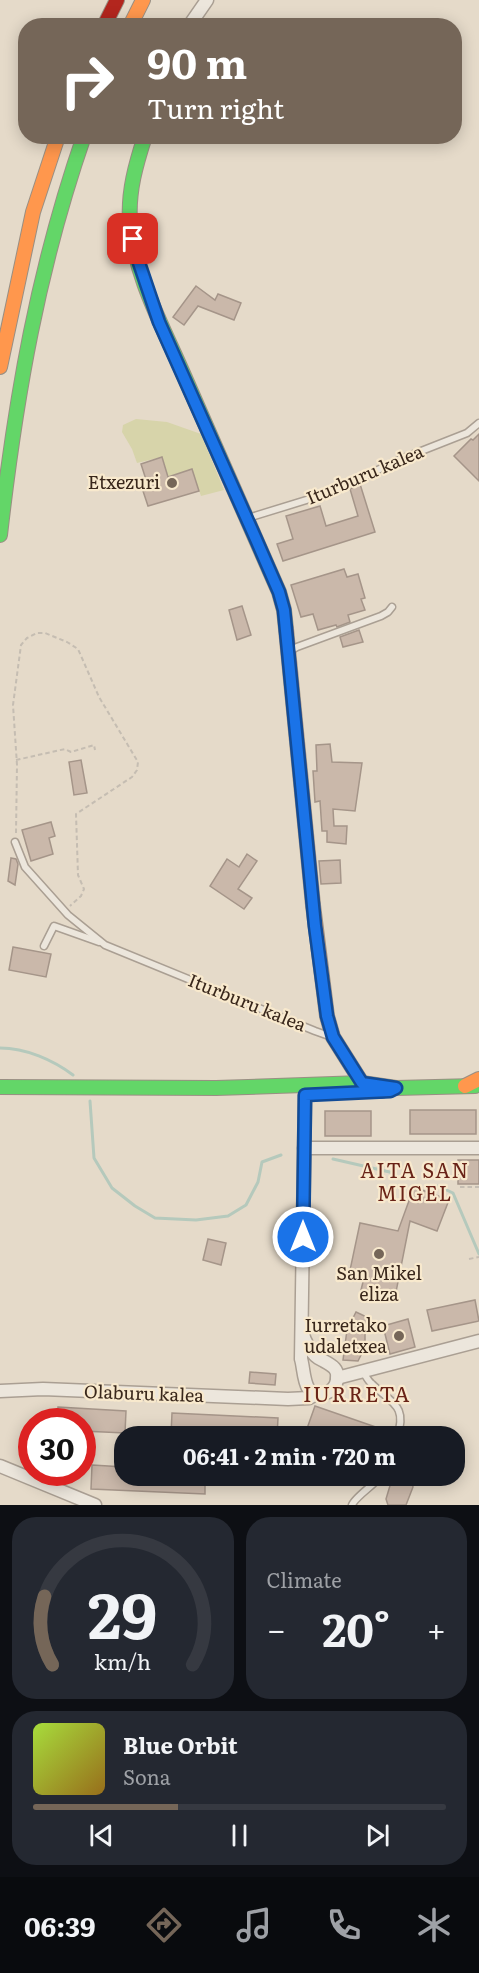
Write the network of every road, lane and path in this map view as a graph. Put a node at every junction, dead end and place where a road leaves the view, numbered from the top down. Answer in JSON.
{"nodes":[{"id":1,"x":117,"y":0,"type":"edge"},
{"id":2,"x":143,"y":0,"type":"edge"},
{"id":3,"x":207,"y":0,"type":"edge"},
{"id":4,"x":108,"y":18,"type":"edge"},
{"id":5,"x":134,"y":18,"type":"edge"},
{"id":6,"x":195,"y":18,"type":"edge"},
{"id":7,"x":55,"y":144,"type":"edge"},
{"id":8,"x":81,"y":144,"type":"edge"},
{"id":9,"x":143,"y":144,"type":"edge"},
{"id":10,"x":0,"y":367,"type":"edge"},
{"id":11,"x":479,"y":423,"type":"edge"},
{"id":12,"x":247,"y":518,"type":"junction"},
{"id":13,"x":0,"y":535,"type":"edge"},
{"id":14,"x":392,"y":607,"type":"dead end"},
{"id":15,"x":289,"y":653,"type":"junction"},
{"id":16,"x":95,"y":750,"type":"dead end"},
{"id":17,"x":16,"y":760,"type":"junction"},
{"id":18,"x":15,"y":842,"type":"joint"},
{"id":19,"x":65,"y":911,"type":"junction"},
{"id":20,"x":105,"y":945,"type":"junction"},
{"id":21,"x":44,"y":946,"type":"dead end"},
{"id":22,"x":333,"y":1037,"type":"junction"},
{"id":23,"x":479,"y":1080,"type":"edge"},
{"id":24,"x":362,"y":1083,"type":"junction"},
{"id":25,"x":346,"y":1084,"type":"junction"},
{"id":26,"x":251,"y":1086,"type":"junction"},
{"id":27,"x":0,"y":1087,"type":"edge"},
{"id":28,"x":216,"y":1088,"type":"junction"},
{"id":29,"x":396,"y":1088,"type":"junction"},
{"id":30,"x":473,"y":1089,"type":"edge"},
{"id":31,"x":382,"y":1091,"type":"junction"},
{"id":32,"x":305,"y":1095,"type":"junction"},
{"id":33,"x":304,"y":1148,"type":"junction"},
{"id":34,"x":479,"y":1149,"type":"edge"},
{"id":35,"x":460,"y":1187,"type":"dead end"},
{"id":36,"x":479,"y":1187,"type":"edge"},
{"id":37,"x":479,"y":1257,"type":"edge"},
{"id":38,"x":469,"y":1259,"type":"dead end"},
{"id":39,"x":302,"y":1330,"type":"junction"},
{"id":40,"x":479,"y":1341,"type":"edge"},
{"id":41,"x":322,"y":1360,"type":"junction"},
{"id":42,"x":363,"y":1372,"type":"junction"},
{"id":43,"x":305,"y":1375,"type":"junction"},
{"id":44,"x":337,"y":1378,"type":"junction"},
{"id":45,"x":0,"y":1390,"type":"edge"},
{"id":46,"x":316,"y":1394,"type":"junction"},
{"id":47,"x":288,"y":1399,"type":"junction"},
{"id":48,"x":401,"y":1426,"type":"edge"},
{"id":49,"x":0,"y":1466,"type":"edge"},
{"id":50,"x":373,"y":1486,"type":"edge"},
{"id":51,"x":95,"y":1505,"type":"edge"},
{"id":52,"x":352,"y":1505,"type":"edge"}],
"edges":[{"from":1,"to":4,"type":"main road"},
{"from":2,"to":5,"type":"main road"},
{"from":3,"to":6,"type":"street"},
{"from":7,"to":10,"type":"main road"},
{"from":8,"to":13,"type":"main road"},
{"from":9,"to":12,"type":"main road","name":"Iturburu kalea"},
{"from":11,"to":12,"type":"lane","name":"Iturburu kalea"},
{"from":12,"to":15,"type":"main road","name":"Iturburu kalea"},
{"from":14,"to":15,"type":"lane"},
{"from":15,"to":22,"type":"main road","name":"Iturburu kalea"},
{"from":16,"to":17,"type":"path"},
{"from":17,"to":18,"type":"path"},
{"from":17,"to":19,"type":"path"},
{"from":18,"to":19,"type":"lane","name":"Iturburu kalea"},
{"from":19,"to":20,"type":"lane","name":"Iturburu kalea"},
{"from":20,"to":21,"type":"lane","name":"Iturburu kalea"},
{"from":20,"to":22,"type":"lane","name":"Iturburu kalea"},
{"from":22,"to":24,"type":"main road"},
{"from":23,"to":30,"type":"main road"},
{"from":24,"to":25,"type":"main road"},
{"from":24,"to":29,"type":"main road"},
{"from":24,"to":31,"type":"main road"},
{"from":25,"to":26,"type":"main road"},
{"from":25,"to":32,"type":"main road"},
{"from":26,"to":28,"type":"main road"},
{"from":26,"to":32,"type":"main road"},
{"from":27,"to":28,"type":"main road"},
{"from":28,"to":32,"type":"main road"},
{"from":29,"to":30,"type":"main road"},
{"from":29,"to":31,"type":"main road"},
{"from":31,"to":32,"type":"main road"},
{"from":32,"to":33,"type":"street"},
{"from":33,"to":34,"type":"street"},
{"from":33,"to":39,"type":"street"},
{"from":35,"to":36,"type":"path"},
{"from":37,"to":38,"type":"path"},
{"from":39,"to":41,"type":"street"},
{"from":39,"to":43,"type":"street"},
{"from":40,"to":42,"type":"street"},
{"from":41,"to":43,"type":"street"},
{"from":41,"to":44,"type":"street"},
{"from":42,"to":44,"type":"street"},
{"from":42,"to":48,"type":"lane"},
{"from":43,"to":46,"type":"street"},
{"from":43,"to":47,"type":"street"},
{"from":44,"to":46,"type":"street"},
{"from":45,"to":47,"type":"street","name":"Olaburu kalea"},
{"from":46,"to":47,"type":"street","name":"Olaburu kalea"},
{"from":49,"to":51,"type":"street"},
{"from":50,"to":52,"type":"lane"}]}
